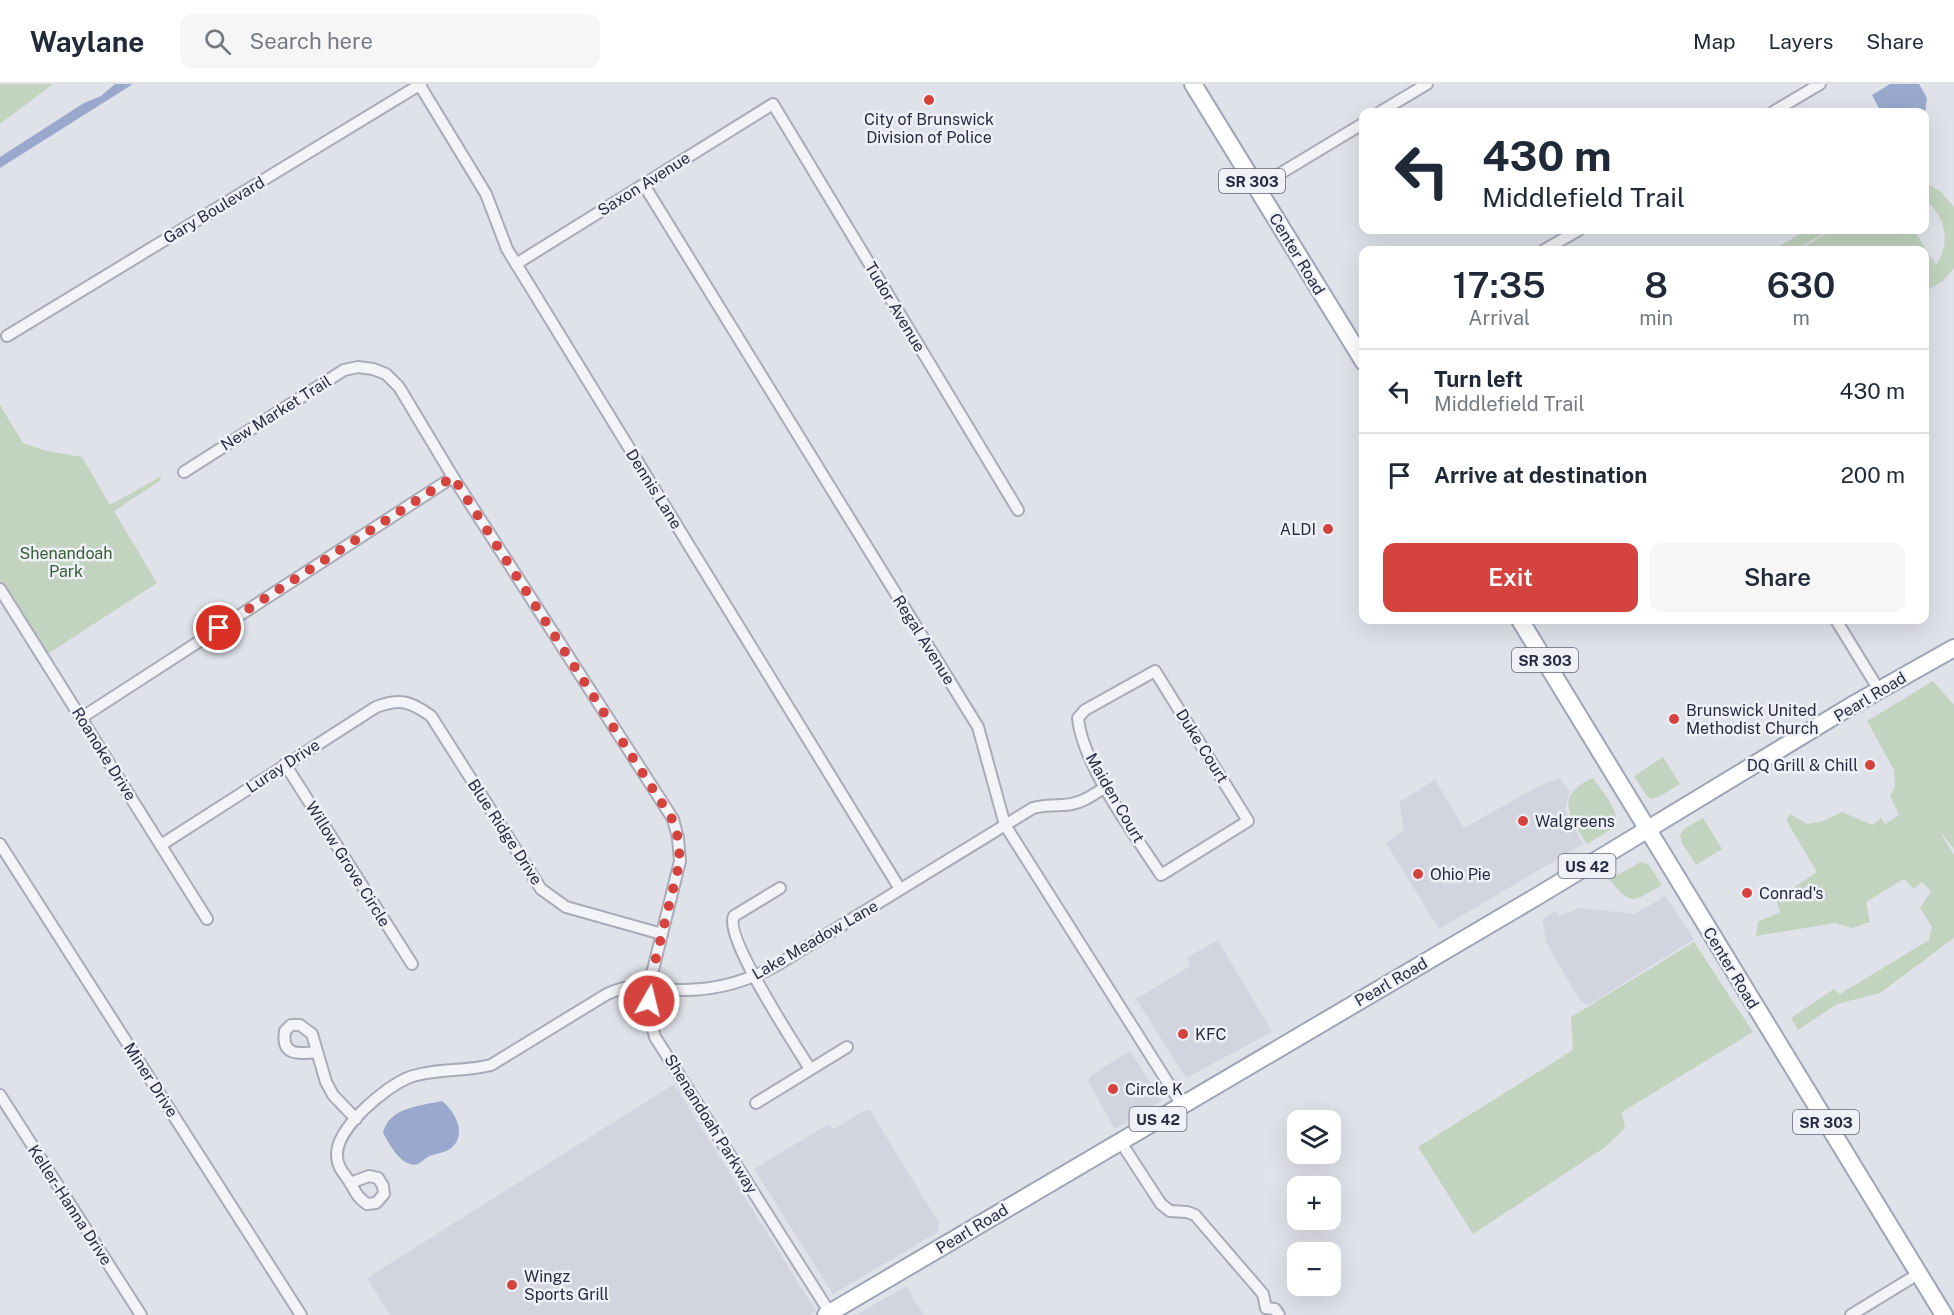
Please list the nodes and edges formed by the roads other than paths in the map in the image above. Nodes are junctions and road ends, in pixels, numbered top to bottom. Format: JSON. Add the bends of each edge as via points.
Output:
{"nodes":[{"id":1,"x":420,"y":84,"type":"edge"},
{"id":2,"x":1193,"y":84,"type":"edge"},
{"id":3,"x":1427,"y":84,"type":"edge"},
{"id":4,"x":1820,"y":84,"type":"edge"},
{"id":5,"x":772,"y":104,"type":"joint"},
{"id":6,"x":1387,"y":108,"type":"edge"},
{"id":7,"x":1780,"y":108,"type":"edge"},
{"id":8,"x":1359,"y":126,"type":"edge"},
{"id":9,"x":644,"y":184,"type":"junction"},
{"id":10,"x":1257,"y":188,"type":"junction"},
{"id":11,"x":1572,"y":234,"type":"edge"},
{"id":12,"x":1551,"y":246,"type":"edge"},
{"id":13,"x":516,"y":264,"type":"junction"},
{"id":14,"x":7,"y":336,"type":"dead end"},
{"id":15,"x":1359,"y":354,"type":"edge"},
{"id":16,"x":373,"y":369,"type":"joint"},
{"id":17,"x":184,"y":472,"type":"dead end"},
{"id":18,"x":453,"y":477,"type":"junction"},
{"id":19,"x":1018,"y":510,"type":"dead end"},
{"id":20,"x":0,"y":589,"type":"edge"},
{"id":21,"x":1522,"y":624,"type":"edge"},
{"id":22,"x":1838,"y":624,"type":"edge"},
{"id":23,"x":1954,"y":648,"type":"edge"},
{"id":24,"x":1879,"y":690,"type":"junction"},
{"id":25,"x":410,"y":703,"type":"joint"},
{"id":26,"x":81,"y":718,"type":"junction"},
{"id":27,"x":1078,"y":718,"type":"joint"},
{"id":28,"x":285,"y":764,"type":"junction"},
{"id":29,"x":1106,"y":787,"type":"junction"},
{"id":30,"x":1005,"y":825,"type":"junction"},
{"id":31,"x":1647,"y":829,"type":"junction"},
{"id":32,"x":0,"y":844,"type":"edge"},
{"id":33,"x":161,"y":845,"type":"junction"},
{"id":34,"x":1161,"y":875,"type":"joint"},
{"id":35,"x":780,"y":888,"type":"dead end"},
{"id":36,"x":900,"y":890,"type":"junction"},
{"id":37,"x":207,"y":919,"type":"dead end"},
{"id":38,"x":662,"y":934,"type":"junction"},
{"id":39,"x":412,"y":964,"type":"dead end"},
{"id":40,"x":754,"y":977,"type":"junction"},
{"id":41,"x":649,"y":986,"type":"junction"},
{"id":42,"x":847,"y":1047,"type":"dead end"},
{"id":43,"x":317,"y":1052,"type":"dead end"},
{"id":44,"x":810,"y":1069,"type":"junction"},
{"id":45,"x":0,"y":1095,"type":"edge"},
{"id":46,"x":756,"y":1103,"type":"dead end"},
{"id":47,"x":1182,"y":1105,"type":"junction"},
{"id":48,"x":356,"y":1119,"type":"junction"},
{"id":49,"x":1120,"y":1141,"type":"junction"},
{"id":50,"x":350,"y":1183,"type":"dead end"},
{"id":51,"x":1918,"y":1274,"type":"junction"},
{"id":52,"x":1263,"y":1311,"type":"edge"},
{"id":53,"x":828,"y":1314,"type":"edge"},
{"id":54,"x":141,"y":1315,"type":"edge"},
{"id":55,"x":301,"y":1315,"type":"edge"},
{"id":56,"x":1279,"y":1315,"type":"edge"},
{"id":57,"x":1851,"y":1315,"type":"edge"},
{"id":58,"x":1944,"y":1315,"type":"edge"}],
"edges":[{"from":1,"to":13,"type":"street","name":"Dennis Lane","via":[[486,194]]},
{"from":1,"to":14,"type":"street","name":"Gary Boulevard"},
{"from":2,"to":10,"type":"main road","name":"Center Road","number":"SR 303"},
{"from":3,"to":6,"type":"street"},
{"from":4,"to":7,"type":"street"},
{"from":5,"to":9,"type":"street","name":"Saxon Avenue"},
{"from":5,"to":19,"type":"street","name":"Tudor Avenue"},
{"from":8,"to":10,"type":"street"},
{"from":9,"to":13,"type":"street","name":"Saxon Avenue"},
{"from":9,"to":30,"type":"street","name":"Regal Avenue","via":[[978,726]]},
{"from":10,"to":15,"type":"main road","name":"Center Road","number":"SR 303"},
{"from":11,"to":12,"type":"street"},
{"from":13,"to":36,"type":"street","name":"Dennis Lane"},
{"from":16,"to":17,"type":"street","name":"New Market Trail","via":[[344,370]]},
{"from":16,"to":18,"type":"street","name":"Shenandoah Parkway","via":[[386,374],[399,387]]},
{"from":18,"to":26,"type":"street"},
{"from":18,"to":38,"type":"street","name":"Shenandoah Parkway","via":[[672,819],[680,861]]},
{"from":20,"to":26,"type":"street","name":"Roanoke Drive"},
{"from":21,"to":31,"type":"main road","name":"Center Road","number":"SR 303"},
{"from":22,"to":24,"type":"street"},
{"from":23,"to":24,"type":"main road","name":"Pearl Road","number":"US 42"},
{"from":24,"to":31,"type":"main road","name":"Pearl Road","number":"US 42"},
{"from":25,"to":28,"type":"street","name":"Luray Drive","via":[[392,701],[376,707]]},
{"from":25,"to":38,"type":"street","name":"Blue Ridge Drive","via":[[431,716],[541,889],[566,907]]},
{"from":26,"to":33,"type":"street","name":"Roanoke Drive"},
{"from":27,"to":29,"type":"street","name":"Maiden Court","via":[[1091,762]]},
{"from":27,"to":34,"type":"street","name":"Duke Court","via":[[1084,710],[1155,671],[1248,821]]},
{"from":28,"to":33,"type":"street","name":"Luray Drive"},
{"from":28,"to":39,"type":"street","name":"Willow Grove Circle"},
{"from":29,"to":30,"type":"street","name":"Lake Meadow Lane","via":[[1075,803],[1033,808]]},
{"from":29,"to":34,"type":"street","name":"Maiden Court"},
{"from":30,"to":36,"type":"street","name":"Lake Meadow Lane"},
{"from":30,"to":47,"type":"street","name":"Regal Avenue"},
{"from":31,"to":47,"type":"main road","name":"Pearl Road","number":"US 42"},
{"from":31,"to":51,"type":"main road","name":"Center Road","number":"SR 303"},
{"from":32,"to":55,"type":"street","name":"Miner Drive"},
{"from":33,"to":37,"type":"street","name":"Roanoke Drive"},
{"from":35,"to":40,"type":"street","via":[[732,921]]},
{"from":36,"to":40,"type":"street","name":"Lake Meadow Lane"},
{"from":38,"to":41,"type":"street","name":"Shenandoah Parkway"},
{"from":40,"to":41,"type":"street","name":"Lake Meadow Lane","via":[[699,990]]},
{"from":40,"to":44,"type":"street"},
{"from":41,"to":48,"type":"street","name":"Lake Meadow Lane","via":[[607,994],[491,1065],[408,1078],[382,1094]]},
{"from":41,"to":53,"type":"street","name":"Shenandoah Parkway","via":[[649,1015],[655,1037]]},
{"from":42,"to":44,"type":"street"},
{"from":43,"to":48,"type":"street","via":[[333,1095]]},
{"from":44,"to":46,"type":"street"},
{"from":45,"to":54,"type":"street","name":"Keller-Hanna Drive"},
{"from":47,"to":49,"type":"main road","name":"Pearl Road","number":"US 42"},
{"from":48,"to":50,"type":"street","name":"Lake Meadow Lane","via":[[336,1154],[340,1170]]},
{"from":49,"to":52,"type":"street","via":[[1161,1204],[1170,1211],[1196,1215],[1206,1226],[1263,1294]]},
{"from":49,"to":53,"type":"main road","name":"Pearl Road","number":"US 42"},
{"from":51,"to":57,"type":"street"},
{"from":51,"to":58,"type":"main road","name":"Center Road","number":"SR 303"},
{"from":52,"to":56,"type":"street","via":[[1275,1309]]}]}
